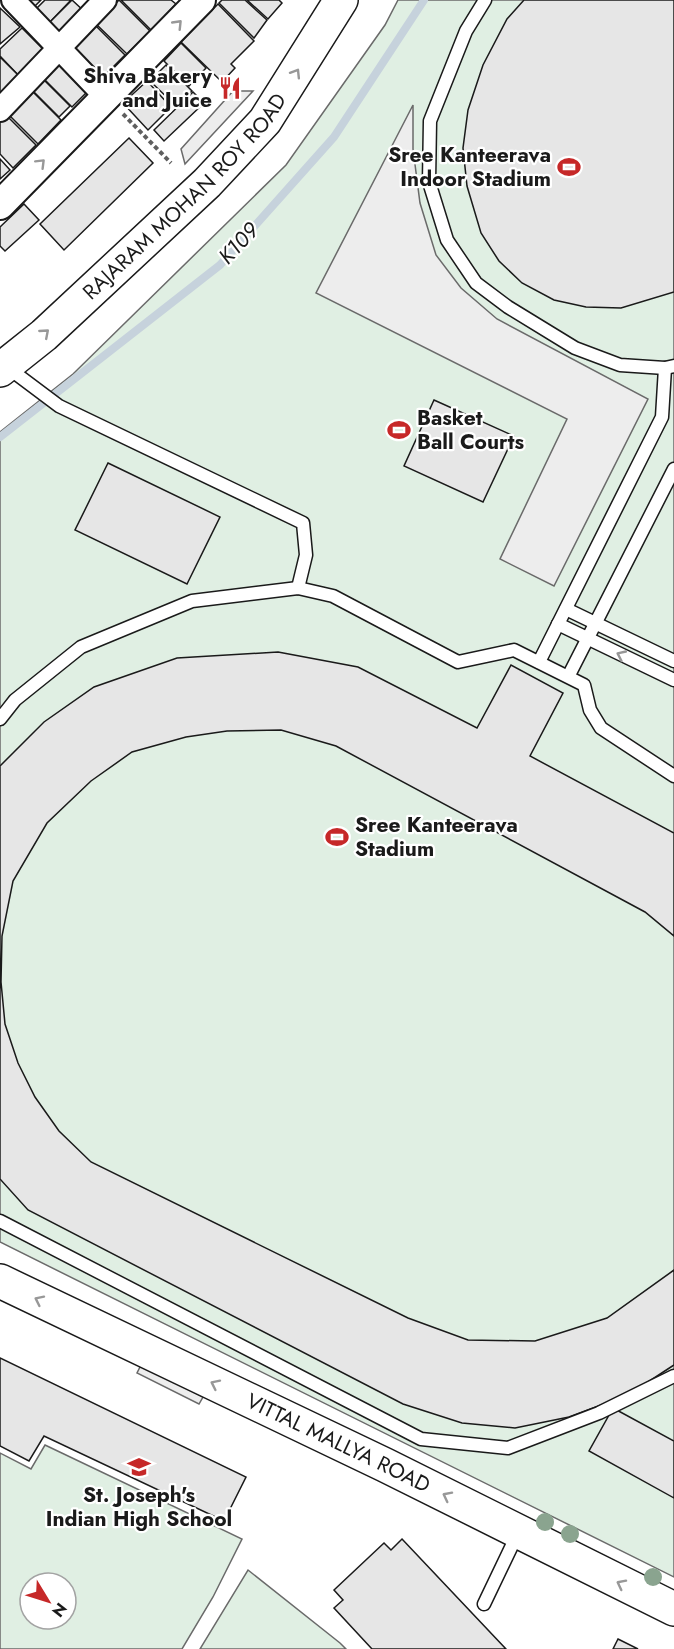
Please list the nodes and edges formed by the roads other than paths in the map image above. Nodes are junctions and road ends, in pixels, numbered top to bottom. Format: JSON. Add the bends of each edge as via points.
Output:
{"nodes":[{"id":1,"x":13,"y":0,"type":"edge"},
{"id":2,"x":105,"y":0,"type":"edge"},
{"id":3,"x":201,"y":0,"type":"edge"},
{"id":4,"x":341,"y":0,"type":"edge"},
{"id":5,"x":485,"y":0,"type":"edge"},
{"id":6,"x":59,"y":48,"type":"junction"},
{"id":7,"x":106,"y":97,"type":"junction"},
{"id":8,"x":0,"y":110,"type":"edge"},
{"id":9,"x":0,"y":205,"type":"edge"},
{"id":10,"x":669,"y":367,"type":"edge"},
{"id":11,"x":3,"y":368,"type":"edge"},
{"id":12,"x":674,"y":469,"type":"edge"},
{"id":13,"x":298,"y":588,"type":"junction"},
{"id":14,"x":566,"y":609,"type":"junction"},
{"id":15,"x":595,"y":623,"type":"junction"},
{"id":16,"x":558,"y":624,"type":"junction"},
{"id":17,"x":588,"y":639,"type":"junction"},
{"id":18,"x":674,"y":661,"type":"edge"},
{"id":19,"x":539,"y":662,"type":"junction"},
{"id":20,"x":568,"y":675,"type":"junction"},
{"id":21,"x":674,"y":680,"type":"edge"},
{"id":22,"x":0,"y":719,"type":"edge"},
{"id":23,"x":674,"y":776,"type":"edge"},
{"id":24,"x":0,"y":1221,"type":"edge"},
{"id":25,"x":0,"y":1281,"type":"edge"},
{"id":26,"x":674,"y":1376,"type":"edge"},
{"id":27,"x":519,"y":1532,"type":"junction"},
{"id":28,"x":484,"y":1604,"type":"dead end"},
{"id":29,"x":674,"y":1610,"type":"edge"}],
"edges":[{"from":1,"to":6,"type":"street"},
{"from":2,"to":6,"type":"street"},
{"from":7,"to":3,"type":"street","one_way":true},
{"from":11,"to":4,"type":"main road","name":"RAJARAM MOHAN ROY ROAD","one_way":true,"via":[[173,215],[265,122]]},
{"from":5,"to":10,"type":"lane","via":[[466,31],[430,121],[429,182],[447,240],[476,283],[508,308],[575,348],[620,365]]},
{"from":6,"to":7,"type":"street"},
{"from":6,"to":8,"type":"street"},
{"from":9,"to":7,"type":"street","one_way":true},
{"from":10,"to":14,"type":"lane","via":[[662,417]]},
{"from":11,"to":13,"type":"lane","via":[[59,406],[303,523],[306,555]]},
{"from":12,"to":15,"type":"lane"},
{"from":13,"to":19,"type":"lane","via":[[333,596],[458,662],[514,650]]},
{"from":13,"to":22,"type":"lane","via":[[192,601],[81,647],[15,700]]},
{"from":14,"to":15,"type":"lane"},
{"from":14,"to":16,"type":"lane"},
{"from":15,"to":17,"type":"lane"},
{"from":15,"to":18,"type":"lane"},
{"from":16,"to":17,"type":"lane"},
{"from":16,"to":19,"type":"lane"},
{"from":17,"to":20,"type":"lane"},
{"from":21,"to":17,"type":"lane","one_way":true},
{"from":19,"to":20,"type":"lane"},
{"from":20,"to":23,"type":"lane","via":[[584,685],[590,710],[601,728]]},
{"from":24,"to":26,"type":"lane","via":[[421,1439],[508,1448],[599,1413]]},
{"from":27,"to":25,"type":"main road","name":"VITTAL MALLYA ROAD","one_way":true},
{"from":27,"to":28,"type":"lane"},
{"from":29,"to":27,"type":"main road","name":"VITTAL MALLYA ROAD","one_way":true}]}
